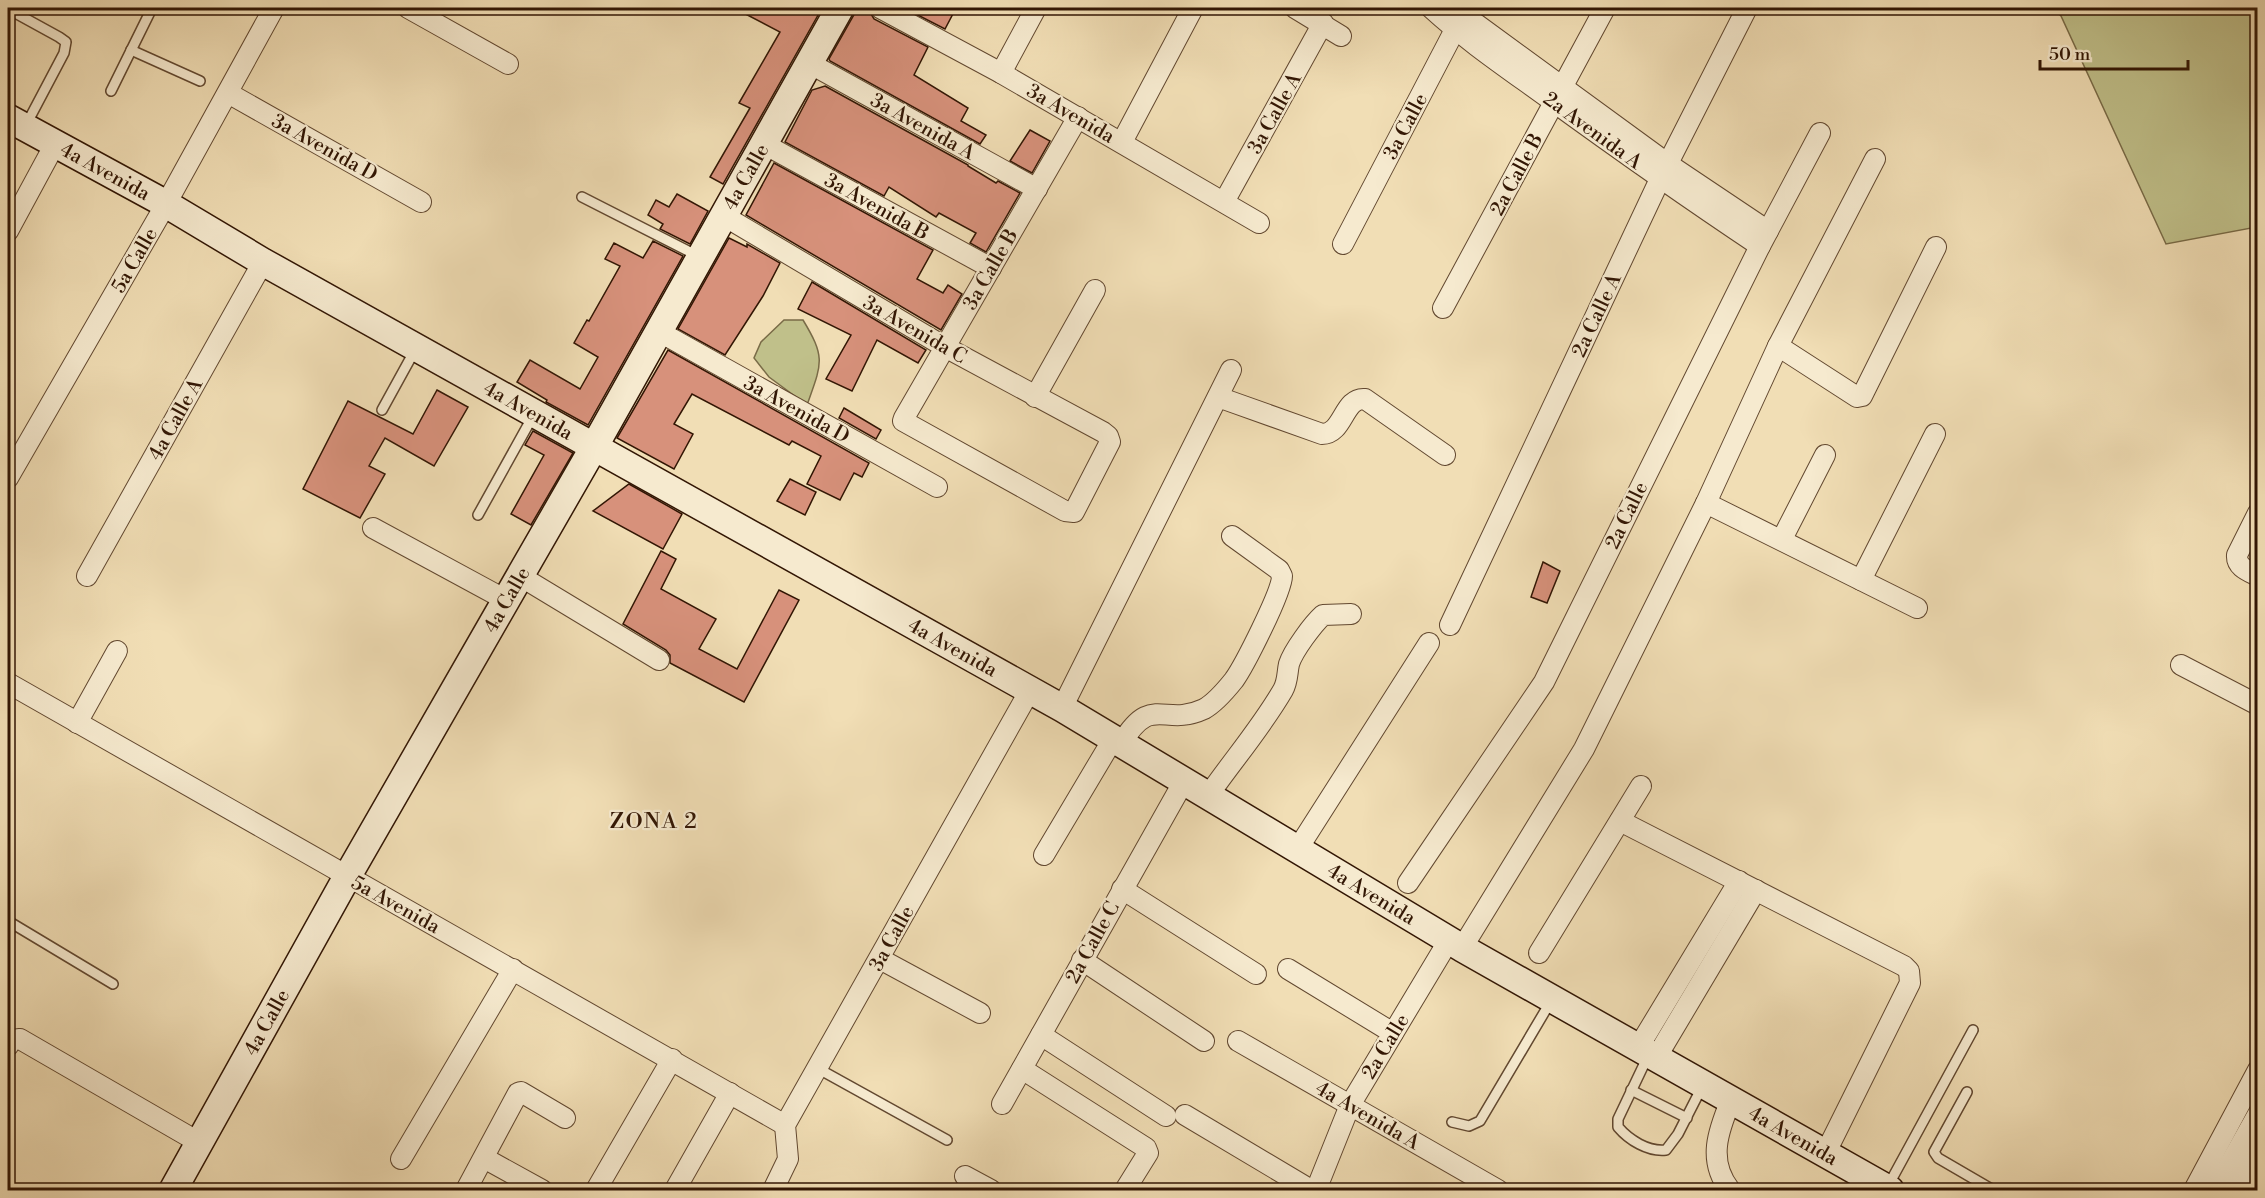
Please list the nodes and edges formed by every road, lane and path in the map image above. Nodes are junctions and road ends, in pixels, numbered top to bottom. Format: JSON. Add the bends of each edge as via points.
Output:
{"nodes":[{"id":1,"x":152,"y":8,"type":"edge"},
{"id":2,"x":274,"y":8,"type":"edge"},
{"id":3,"x":408,"y":8,"type":"edge"},
{"id":4,"x":840,"y":8,"type":"edge"},
{"id":5,"x":880,"y":8,"type":"edge"},
{"id":6,"x":1036,"y":8,"type":"edge"},
{"id":7,"x":1193,"y":8,"type":"edge"},
{"id":8,"x":1295,"y":8,"type":"edge"},
{"id":9,"x":1431,"y":8,"type":"edge"},
{"id":10,"x":1605,"y":8,"type":"edge"},
{"id":11,"x":1747,"y":8,"type":"edge"},
{"id":12,"x":8,"y":9,"type":"edge"},
{"id":13,"x":1459,"y":15,"type":"edge"},
{"id":14,"x":1323,"y":23,"type":"junction"},
{"id":15,"x":1341,"y":36,"type":"dead end"},
{"id":16,"x":131,"y":50,"type":"junction"},
{"id":17,"x":809,"y":63,"type":"junction"},
{"id":18,"x":508,"y":64,"type":"dead end"},
{"id":19,"x":1001,"y":73,"type":"junction"},
{"id":20,"x":200,"y":81,"type":"dead end"},
{"id":21,"x":111,"y":91,"type":"dead end"},
{"id":22,"x":228,"y":93,"type":"junction"},
{"id":23,"x":1559,"y":95,"type":"junction"},
{"id":24,"x":1078,"y":117,"type":"junction"},
{"id":25,"x":16,"y":122,"type":"edge"},
{"id":26,"x":1820,"y":133,"type":"dead end"},
{"id":27,"x":1122,"y":142,"type":"junction"},
{"id":28,"x":55,"y":144,"type":"junction"},
{"id":29,"x":764,"y":144,"type":"junction"},
{"id":30,"x":1875,"y":159,"type":"dead end"},
{"id":31,"x":1664,"y":171,"type":"junction"},
{"id":32,"x":1036,"y":189,"type":"junction"},
{"id":33,"x":582,"y":197,"type":"dead end"},
{"id":34,"x":421,"y":202,"type":"dead end"},
{"id":35,"x":1224,"y":202,"type":"junction"},
{"id":36,"x":166,"y":204,"type":"junction"},
{"id":37,"x":724,"y":216,"type":"junction"},
{"id":38,"x":1259,"y":223,"type":"dead end"},
{"id":39,"x":8,"y":231,"type":"edge"},
{"id":40,"x":1764,"y":238,"type":"junction"},
{"id":41,"x":1343,"y":244,"type":"dead end"},
{"id":42,"x":1936,"y":247,"type":"dead end"},
{"id":43,"x":700,"y":257,"type":"junction"},
{"id":44,"x":263,"y":262,"type":"junction"},
{"id":45,"x":991,"y":268,"type":"junction"},
{"id":46,"x":1095,"y":290,"type":"dead end"},
{"id":47,"x":1443,"y":308,"type":"dead end"},
{"id":48,"x":658,"y":331,"type":"junction"},
{"id":49,"x":1778,"y":346,"type":"junction"},
{"id":50,"x":945,"y":347,"type":"junction"},
{"id":51,"x":417,"y":348,"type":"junction"},
{"id":52,"x":1231,"y":370,"type":"dead end"},
{"id":53,"x":1035,"y":396,"type":"junction"},
{"id":54,"x":1218,"y":397,"type":"junction"},
{"id":55,"x":382,"y":410,"type":"dead end"},
{"id":56,"x":534,"y":414,"type":"junction"},
{"id":57,"x":1935,"y":434,"type":"dead end"},
{"id":58,"x":1108,"y":436,"type":"joint"},
{"id":59,"x":594,"y":447,"type":"junction"},
{"id":60,"x":1825,"y":455,"type":"dead end"},
{"id":61,"x":1445,"y":456,"type":"dead end"},
{"id":62,"x":8,"y":478,"type":"edge"},
{"id":63,"x":937,"y":487,"type":"dead end"},
{"id":64,"x":1706,"y":503,"type":"junction"},
{"id":65,"x":2258,"y":513,"type":"edge"},
{"id":66,"x":478,"y":515,"type":"dead end"},
{"id":67,"x":373,"y":528,"type":"dead end"},
{"id":68,"x":1232,"y":536,"type":"dead end"},
{"id":69,"x":1782,"y":539,"type":"junction"},
{"id":70,"x":87,"y":576,"type":"dead end"},
{"id":71,"x":520,"y":576,"type":"junction"},
{"id":72,"x":2258,"y":576,"type":"edge"},
{"id":73,"x":1861,"y":580,"type":"junction"},
{"id":74,"x":506,"y":600,"type":"junction"},
{"id":75,"x":1917,"y":608,"type":"dead end"},
{"id":76,"x":1351,"y":614,"type":"dead end"},
{"id":77,"x":1450,"y":624,"type":"dead end"},
{"id":78,"x":1429,"y":643,"type":"dead end"},
{"id":79,"x":117,"y":651,"type":"dead end"},
{"id":80,"x":659,"y":660,"type":"dead end"},
{"id":81,"x":2181,"y":665,"type":"dead end"},
{"id":82,"x":8,"y":683,"type":"edge"},
{"id":83,"x":1030,"y":690,"type":"junction"},
{"id":84,"x":2258,"y":705,"type":"edge"},
{"id":85,"x":1062,"y":708,"type":"junction"},
{"id":86,"x":77,"y":723,"type":"junction"},
{"id":87,"x":1117,"y":741,"type":"junction"},
{"id":88,"x":1184,"y":781,"type":"junction"},
{"id":89,"x":1641,"y":786,"type":"dead end"},
{"id":90,"x":1208,"y":796,"type":"junction"},
{"id":91,"x":1620,"y":821,"type":"junction"},
{"id":92,"x":1297,"y":850,"type":"junction"},
{"id":93,"x":1044,"y":855,"type":"dead end"},
{"id":94,"x":347,"y":877,"type":"junction"},
{"id":95,"x":1408,"y":883,"type":"dead end"},
{"id":96,"x":1748,"y":885,"type":"junction"},
{"id":97,"x":1122,"y":890,"type":"junction"},
{"id":98,"x":8,"y":921,"type":"edge"},
{"id":99,"x":1455,"y":944,"type":"junction"},
{"id":100,"x":1539,"y":953,"type":"dead end"},
{"id":101,"x":880,"y":958,"type":"junction"},
{"id":102,"x":1082,"y":960,"type":"junction"},
{"id":103,"x":513,"y":969,"type":"junction"},
{"id":104,"x":1288,"y":969,"type":"dead end"},
{"id":105,"x":1256,"y":974,"type":"dead end"},
{"id":106,"x":112,"y":984,"type":"dead end"},
{"id":107,"x":1552,"y":999,"type":"junction"},
{"id":108,"x":981,"y":1013,"type":"dead end"},
{"id":109,"x":1973,"y":1030,"type":"dead end"},
{"id":110,"x":1393,"y":1033,"type":"junction"},
{"id":111,"x":1041,"y":1035,"type":"junction"},
{"id":112,"x":1204,"y":1041,"type":"dead end"},
{"id":113,"x":1238,"y":1041,"type":"dead end"},
{"id":114,"x":8,"y":1046,"type":"edge"},
{"id":115,"x":1648,"y":1053,"type":"junction"},
{"id":116,"x":672,"y":1059,"type":"junction"},
{"id":117,"x":817,"y":1068,"type":"junction"},
{"id":118,"x":1022,"y":1069,"type":"junction"},
{"id":119,"x":2258,"y":1070,"type":"edge"},
{"id":120,"x":1703,"y":1085,"type":"junction"},
{"id":121,"x":1631,"y":1090,"type":"junction"},
{"id":122,"x":1967,"y":1092,"type":"dead end"},
{"id":123,"x":730,"y":1093,"type":"junction"},
{"id":124,"x":1731,"y":1100,"type":"junction"},
{"id":125,"x":1002,"y":1104,"type":"dead end"},
{"id":126,"x":1350,"y":1105,"type":"junction"},
{"id":127,"x":2258,"y":1114,"type":"edge"},
{"id":128,"x":565,"y":1118,"type":"dead end"},
{"id":129,"x":1687,"y":1118,"type":"junction"},
{"id":130,"x":1452,"y":1122,"type":"dead end"},
{"id":131,"x":784,"y":1125,"type":"junction"},
{"id":132,"x":947,"y":1140,"type":"dead end"},
{"id":133,"x":200,"y":1143,"type":"junction"},
{"id":134,"x":2258,"y":1152,"type":"edge"},
{"id":135,"x":1826,"y":1154,"type":"junction"},
{"id":136,"x":484,"y":1158,"type":"junction"},
{"id":137,"x":401,"y":1159,"type":"dead end"},
{"id":138,"x":965,"y":1176,"type":"dead end"},
{"id":139,"x":1887,"y":1190,"type":"edge"},
{"id":140,"x":173,"y":1191,"type":"edge"},
{"id":141,"x":466,"y":1191,"type":"edge"},
{"id":142,"x":542,"y":1191,"type":"edge"},
{"id":143,"x":596,"y":1191,"type":"edge"},
{"id":144,"x":675,"y":1191,"type":"edge"},
{"id":145,"x":773,"y":1191,"type":"edge"},
{"id":146,"x":991,"y":1191,"type":"edge"},
{"id":147,"x":1125,"y":1191,"type":"edge"},
{"id":148,"x":1311,"y":1191,"type":"edge"},
{"id":149,"x":1316,"y":1191,"type":"edge"},
{"id":150,"x":1497,"y":1191,"type":"edge"},
{"id":151,"x":1730,"y":1191,"type":"edge"},
{"id":152,"x":1993,"y":1191,"type":"edge"},
{"id":153,"x":2194,"y":1191,"type":"edge"},
{"id":154,"x":2215,"y":1191,"type":"edge"},
{"id":155,"x":2237,"y":1191,"type":"edge"}],
"edges":[{"from":1,"to":16,"type":"lane"},
{"from":2,"to":22,"type":"street","name":"5a Calle"},
{"from":3,"to":18,"type":"street"},
{"from":4,"to":17,"type":"main road","name":"4a Calle"},
{"from":5,"to":19,"type":"street","name":"3a Avenida"},
{"from":6,"to":19,"type":"street"},
{"from":7,"to":27,"type":"street"},
{"from":8,"to":14,"type":"street"},
{"from":9,"to":13,"type":"street","name":"2a Avenida A"},
{"from":10,"to":23,"type":"street","name":"2a Calle B"},
{"from":11,"to":31,"type":"street","name":"2a Calle A"},
{"from":12,"to":25,"type":"lane","via":[[66,42],[64,53]]},
{"from":13,"to":23,"type":"street","name":"2a Avenida A"},
{"from":13,"to":41,"type":"street","name":"3a Calle"},
{"from":14,"to":15,"type":"street"},
{"from":14,"to":35,"type":"street","name":"3a Calle A"},
{"from":16,"to":20,"type":"lane"},
{"from":16,"to":21,"type":"lane"},
{"from":17,"to":29,"type":"main road","name":"4a Calle"},
{"from":17,"to":32,"type":"street","name":"3a Avenida A"},
{"from":19,"to":24,"type":"street","name":"3a Avenida"},
{"from":22,"to":34,"type":"street","name":"3a Avenida D"},
{"from":22,"to":36,"type":"street","name":"5a Calle"},
{"from":23,"to":31,"type":"street","name":"2a Avenida A"},
{"from":23,"to":47,"type":"street","name":"2a Calle B"},
{"from":24,"to":27,"type":"street","name":"3a Avenida"},
{"from":24,"to":32,"type":"street","name":"3a Calle B"},
{"from":25,"to":28,"type":"main road","name":"4a Avenida"},
{"from":26,"to":40,"type":"street","name":"2a Calle"},
{"from":27,"to":35,"type":"street","name":"3a Avenida"},
{"from":28,"to":36,"type":"main road","name":"4a Avenida"},
{"from":28,"to":39,"type":"street"},
{"from":29,"to":37,"type":"main road","name":"4a Calle"},
{"from":29,"to":45,"type":"street","name":"3a Avenida B"},
{"from":30,"to":49,"type":"street","name":"2a Calle"},
{"from":31,"to":40,"type":"street","name":"2a Avenida A"},
{"from":31,"to":77,"type":"street","name":"2a Calle A"},
{"from":32,"to":45,"type":"street","name":"3a Calle B"},
{"from":33,"to":43,"type":"lane"},
{"from":35,"to":38,"type":"street","name":"3a Avenida"},
{"from":36,"to":44,"type":"main road","name":"4a Avenida"},
{"from":36,"to":62,"type":"street","name":"5a Calle"},
{"from":37,"to":43,"type":"main road","name":"4a Calle"},
{"from":37,"to":50,"type":"street","name":"3a Avenida C"},
{"from":40,"to":95,"type":"street","name":"2a Calle","via":[[1544,682]]},
{"from":42,"to":49,"type":"street","via":[[1862,396],[1857,397]]},
{"from":43,"to":48,"type":"main road","name":"4a Calle"},
{"from":44,"to":51,"type":"main road","name":"4a Avenida"},
{"from":44,"to":70,"type":"street","name":"4a Calle A"},
{"from":45,"to":50,"type":"street","name":"3a Calle B"},
{"from":46,"to":53,"type":"street"},
{"from":48,"to":59,"type":"main road","name":"4a Calle"},
{"from":48,"to":63,"type":"street","name":"3a Avenida D"},
{"from":49,"to":64,"type":"street","name":"2a Calle"},
{"from":50,"to":53,"type":"street","name":"3a Avenida C"},
{"from":50,"to":58,"type":"street","name":"3a Calle B","via":[[903,421],[1065,511],[1074,512],[1079,505],[1110,442]]},
{"from":51,"to":55,"type":"lane"},
{"from":51,"to":56,"type":"main road","name":"4a Avenida"},
{"from":52,"to":54,"type":"street"},
{"from":53,"to":58,"type":"street","name":"3a Avenida C"},
{"from":54,"to":61,"type":"street","via":[[1322,434],[1334,430],[1352,403],[1365,399]]},
{"from":54,"to":85,"type":"street"},
{"from":56,"to":59,"type":"main road","name":"4a Avenida"},
{"from":56,"to":66,"type":"lane"},
{"from":57,"to":73,"type":"street"},
{"from":59,"to":71,"type":"main road","name":"4a Calle"},
{"from":59,"to":83,"type":"main road","name":"4a Avenida"},
{"from":60,"to":69,"type":"street"},
{"from":64,"to":69,"type":"street"},
{"from":64,"to":99,"type":"street","name":"2a Calle","via":[[1584,749]]},
{"from":65,"to":72,"type":"street","via":[[2237,561]]},
{"from":67,"to":74,"type":"street"},
{"from":68,"to":87,"type":"street","via":[[1282,576],[1279,592],[1235,678],[1205,708],[1179,716],[1149,714]]},
{"from":69,"to":73,"type":"street"},
{"from":71,"to":74,"type":"main road","name":"4a Calle"},
{"from":71,"to":80,"type":"street"},
{"from":73,"to":75,"type":"street"},
{"from":74,"to":94,"type":"main road","name":"4a Calle"},
{"from":76,"to":90,"type":"street","via":[[1323,615],[1313,626],[1290,662],[1284,689]]},
{"from":78,"to":92,"type":"street"},
{"from":79,"to":86,"type":"street"},
{"from":81,"to":84,"type":"street"},
{"from":82,"to":86,"type":"street","name":"5a Avenida"},
{"from":83,"to":85,"type":"main road","name":"4a Avenida"},
{"from":83,"to":101,"type":"street","name":"3a Calle"},
{"from":85,"to":87,"type":"main road","name":"4a Avenida"},
{"from":86,"to":94,"type":"street","name":"5a Avenida"},
{"from":87,"to":88,"type":"main road","name":"4a Avenida"},
{"from":87,"to":93,"type":"street"},
{"from":88,"to":90,"type":"main road","name":"4a Avenida"},
{"from":88,"to":97,"type":"street","name":"2a Calle C"},
{"from":89,"to":91,"type":"street"},
{"from":90,"to":92,"type":"main road","name":"4a Avenida"},
{"from":91,"to":96,"type":"street"},
{"from":91,"to":100,"type":"street"},
{"from":92,"to":99,"type":"main road","name":"4a Avenida"},
{"from":94,"to":103,"type":"street","name":"5a Avenida"},
{"from":94,"to":133,"type":"main road","name":"4a Calle"},
{"from":96,"to":115,"type":"street"},
{"from":96,"to":135,"type":"street","via":[[1909,971],[1910,983]]},
{"from":97,"to":102,"type":"street","name":"2a Calle C"},
{"from":97,"to":105,"type":"street"},
{"from":98,"to":106,"type":"lane"},
{"from":99,"to":107,"type":"main road","name":"4a Avenida"},
{"from":99,"to":110,"type":"street","name":"2a Calle"},
{"from":101,"to":108,"type":"street"},
{"from":101,"to":117,"type":"street","name":"3a Calle"},
{"from":102,"to":111,"type":"street","name":"2a Calle C"},
{"from":102,"to":112,"type":"street"},
{"from":103,"to":116,"type":"street","name":"5a Avenida"},
{"from":103,"to":137,"type":"street"},
{"from":104,"to":110,"type":"street"},
{"from":107,"to":115,"type":"main road","name":"4a Avenida"},
{"from":107,"to":130,"type":"lane","via":[[1480,1121],[1469,1126]]},
{"from":109,"to":139,"type":"lane"},
{"from":110,"to":126,"type":"street","name":"2a Calle"},
{"from":111,"to":118,"type":"street","name":"2a Calle C"},
{"from":111,"to":148,"type":"street","via":[[1175,1116]]},
{"from":113,"to":126,"type":"street","name":"4a Avenida A"},
{"from":114,"to":133,"type":"street","via":[[12,1040],[20,1039]]},
{"from":115,"to":120,"type":"main road","name":"4a Avenida"},
{"from":115,"to":121,"type":"lane"},
{"from":116,"to":123,"type":"street","name":"5a Avenida"},
{"from":116,"to":143,"type":"street"},
{"from":117,"to":131,"type":"street","name":"3a Calle"},
{"from":117,"to":132,"type":"lane"},
{"from":118,"to":125,"type":"street","name":"2a Calle C"},
{"from":118,"to":147,"type":"street","via":[[1146,1148],[1148,1153]]},
{"from":119,"to":153,"type":"street"},
{"from":120,"to":124,"type":"main road","name":"4a Avenida"},
{"from":120,"to":129,"type":"lane"},
{"from":121,"to":129,"type":"lane"},
{"from":121,"to":129,"type":"lane","via":[[1618,1127],[1635,1143],[1666,1150]]},
{"from":122,"to":152,"type":"lane","via":[[1934,1152]]},
{"from":123,"to":131,"type":"street","name":"5a Avenida"},
{"from":123,"to":144,"type":"street"},
{"from":124,"to":135,"type":"main road","name":"4a Avenida"},
{"from":124,"to":151,"type":"street","via":[[1716,1143],[1721,1173]]},
{"from":126,"to":149,"type":"street","name":"2a Calle"},
{"from":126,"to":150,"type":"street","name":"4a Avenida A"},
{"from":127,"to":154,"type":"street"},
{"from":128,"to":136,"type":"street","via":[[519,1092]]},
{"from":131,"to":145,"type":"street","via":[[788,1159]]},
{"from":133,"to":140,"type":"main road","name":"4a Calle"},
{"from":134,"to":155,"type":"street"},
{"from":135,"to":139,"type":"main road","name":"4a Avenida"},
{"from":136,"to":141,"type":"street"},
{"from":136,"to":142,"type":"street"},
{"from":138,"to":146,"type":"street"}]}
